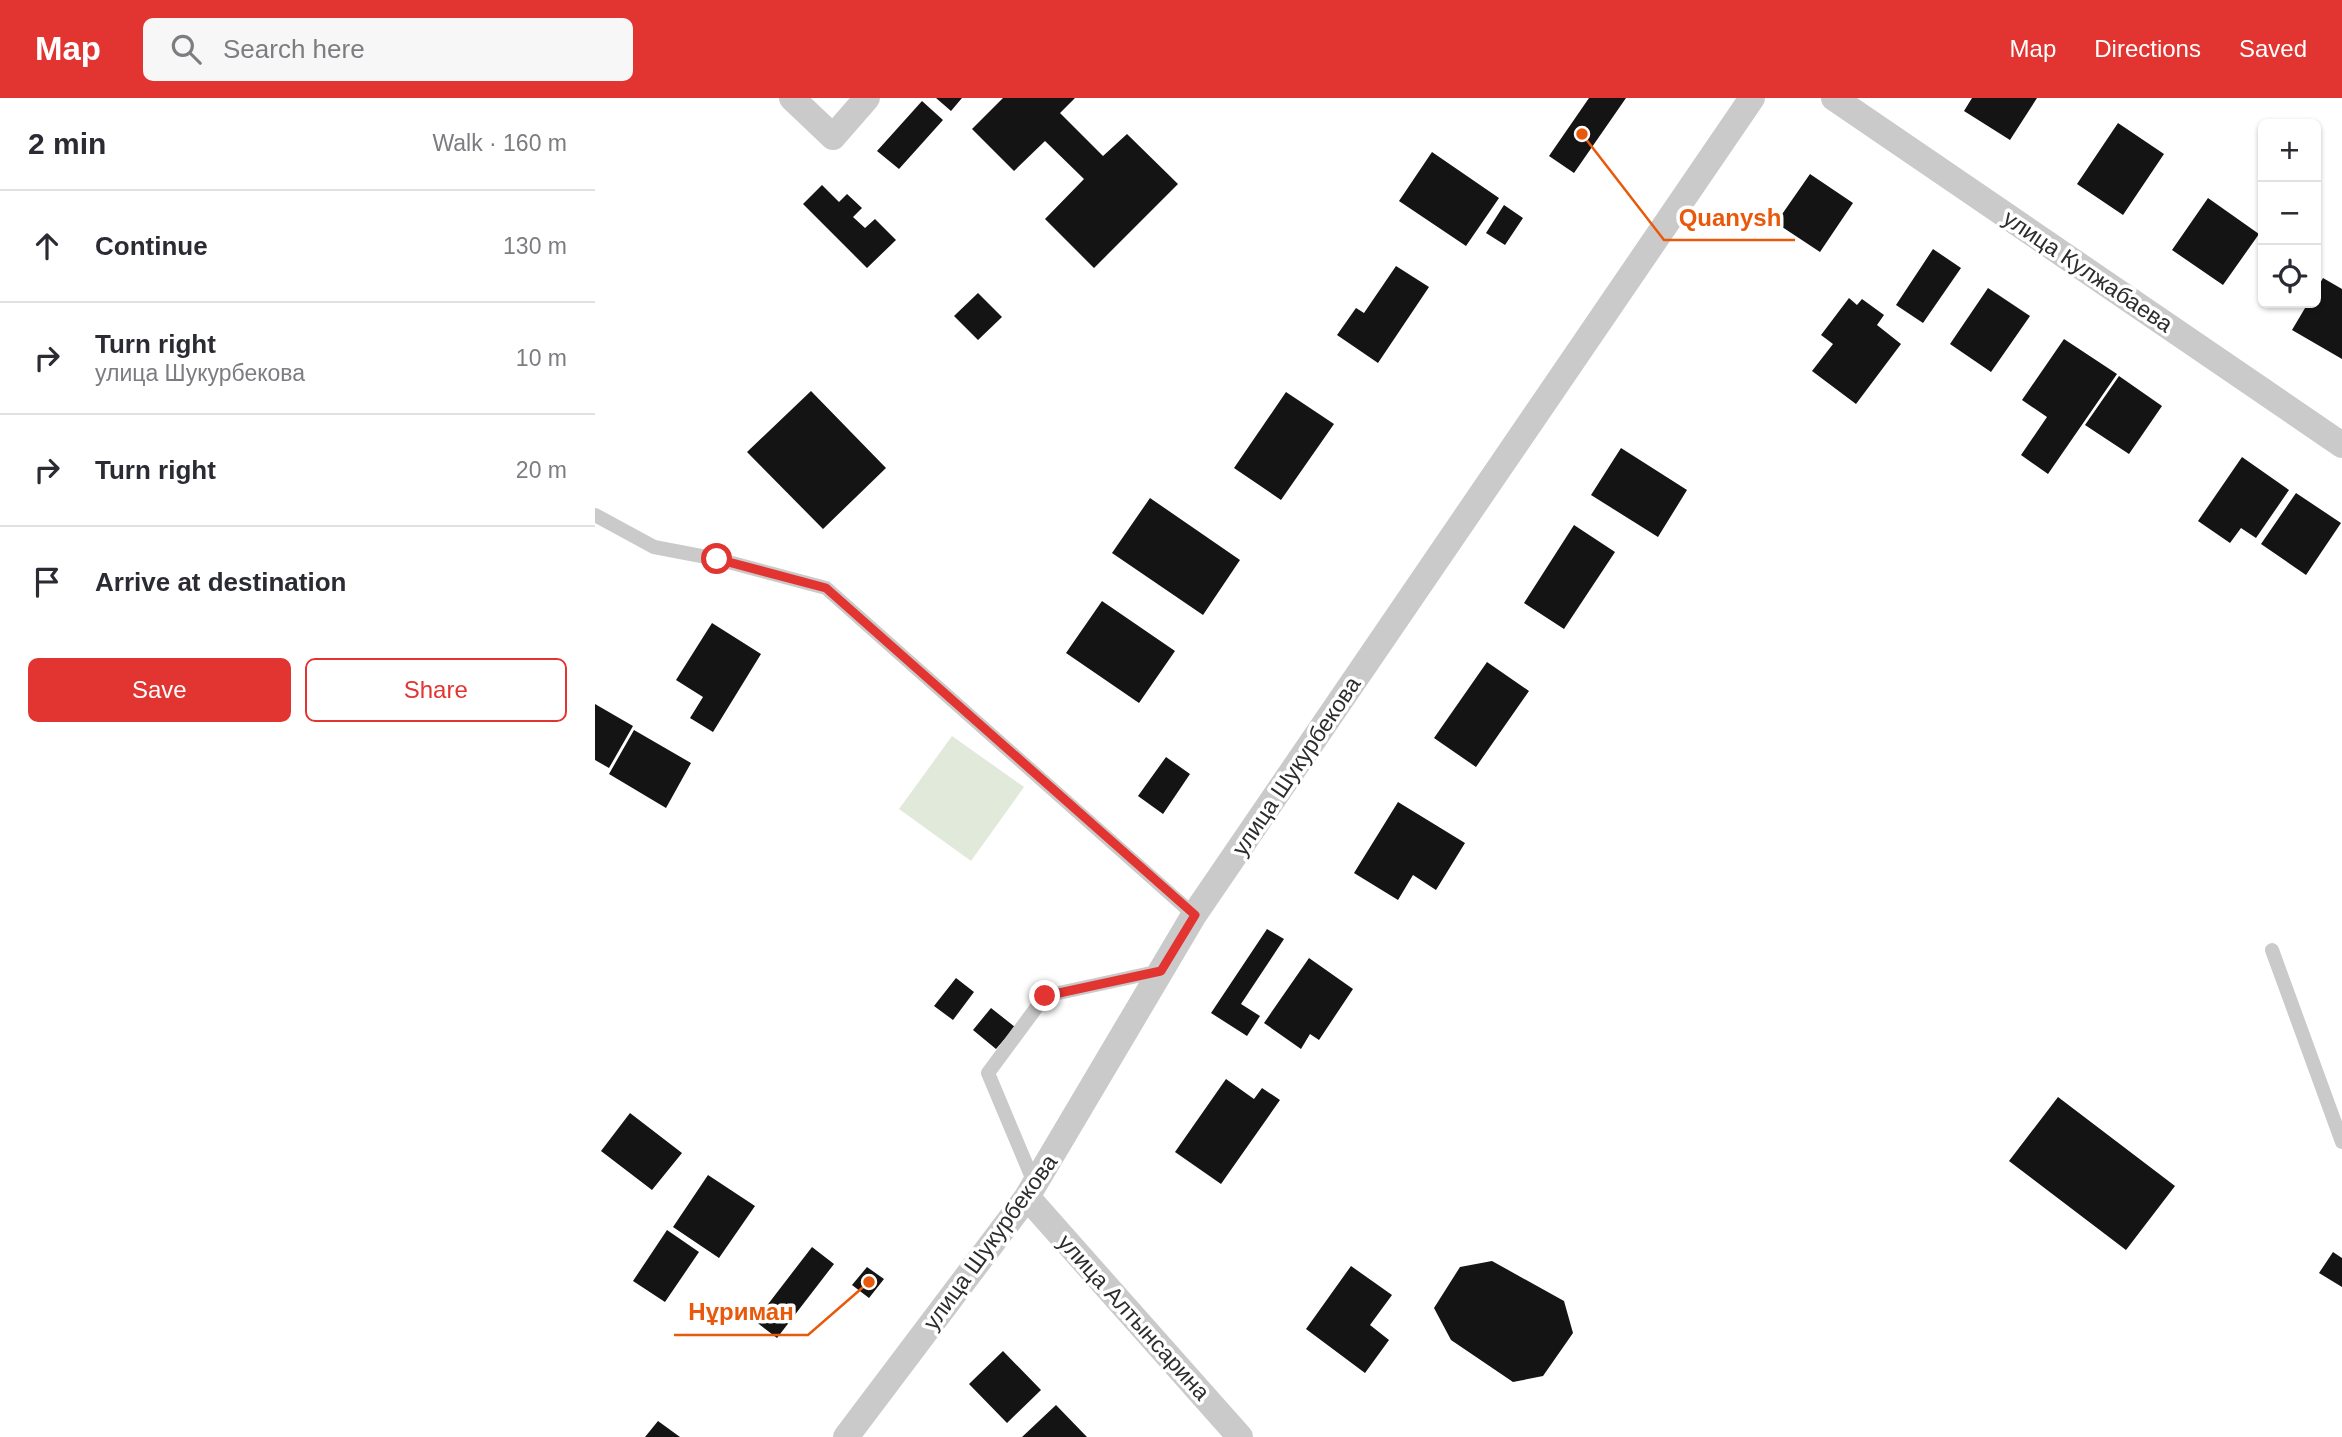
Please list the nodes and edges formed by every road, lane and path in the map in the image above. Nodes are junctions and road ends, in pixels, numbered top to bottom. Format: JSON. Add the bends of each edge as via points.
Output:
{"nodes":[{"id":1,"x":792,"y":98,"type":"edge"},
{"id":2,"x":867,"y":98,"type":"edge"},
{"id":3,"x":1752,"y":98,"type":"edge"},
{"id":4,"x":1833,"y":98,"type":"edge"},
{"id":5,"x":2342,"y":445,"type":"edge"},
{"id":6,"x":595,"y":515,"type":"edge"},
{"id":7,"x":1195,"y":915,"type":"junction"},
{"id":8,"x":2272,"y":950,"type":"dead end"},
{"id":9,"x":1161,"y":971,"type":"junction"},
{"id":10,"x":2342,"y":1142,"type":"edge"},
{"id":11,"x":1031,"y":1191,"type":"junction"},
{"id":12,"x":846,"y":1437,"type":"edge"},
{"id":13,"x":1240,"y":1437,"type":"edge"}],
"edges":[{"from":1,"to":2,"type":"street","via":[[833,137]]},
{"from":3,"to":7,"type":"street","name":"улица Шукурбекова"},
{"from":4,"to":5,"type":"street","name":"улица Кулжабаева"},
{"from":6,"to":7,"type":"lane","via":[[654,547],[826,588]]},
{"from":7,"to":9,"type":"street","name":"улица Шукурбекова"},
{"from":8,"to":10,"type":"lane"},
{"from":9,"to":11,"type":"street","name":"улица Шукурбекова"},
{"from":9,"to":11,"type":"lane","via":[[1045,996],[988,1073]]},
{"from":11,"to":12,"type":"street","name":"улица Шукурбекова"},
{"from":11,"to":13,"type":"street","name":"улица Алтынсарина"}]}
